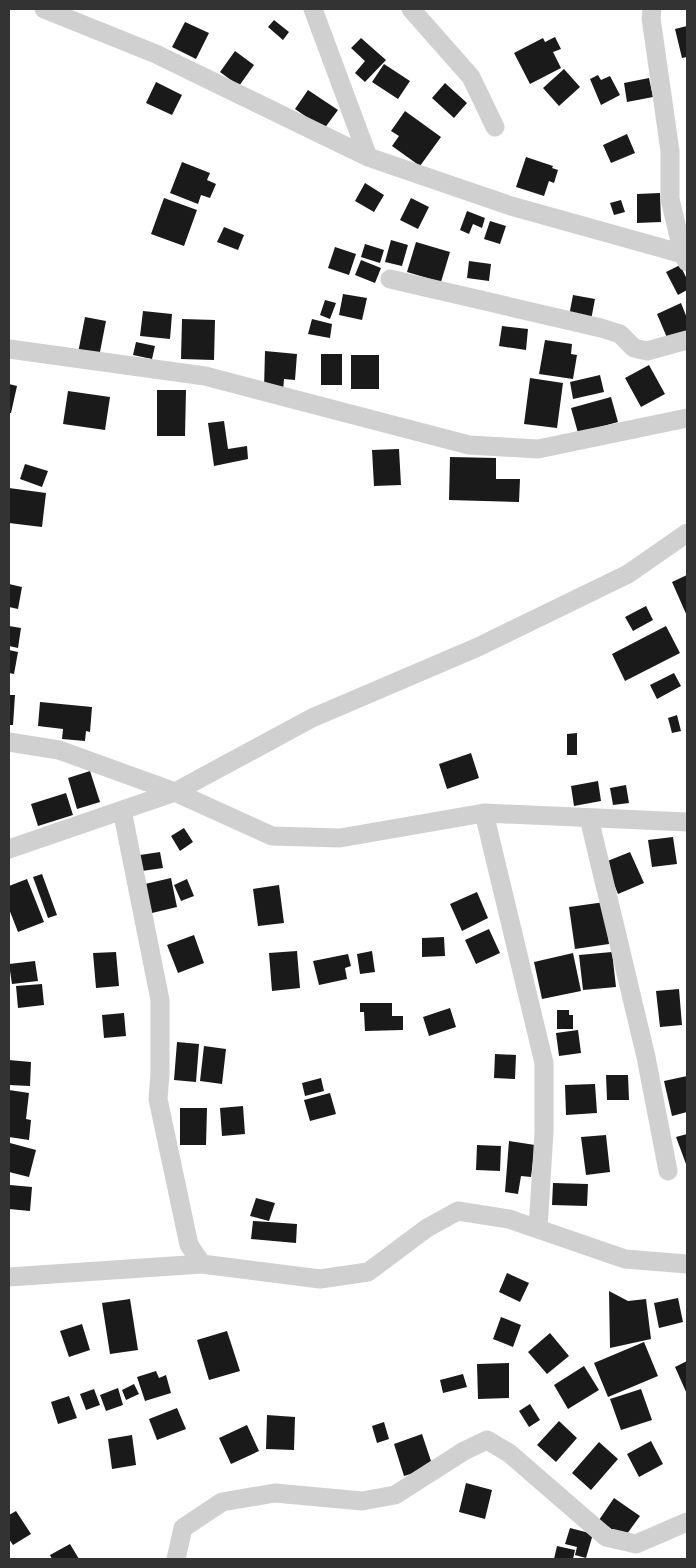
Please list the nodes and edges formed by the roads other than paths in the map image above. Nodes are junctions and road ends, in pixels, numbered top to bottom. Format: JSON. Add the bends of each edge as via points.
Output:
{"nodes":[{"id":1,"x":44,"y":9,"type":"edge"},
{"id":2,"x":313,"y":9,"type":"edge"},
{"id":3,"x":410,"y":9,"type":"edge"},
{"id":4,"x":652,"y":9,"type":"edge"},
{"id":5,"x":495,"y":127,"type":"dead end"},
{"id":6,"x":368,"y":157,"type":"junction"},
{"id":7,"x":685,"y":258,"type":"edge"},
{"id":8,"x":390,"y":279,"type":"dead end"},
{"id":9,"x":687,"y":340,"type":"edge"},
{"id":10,"x":9,"y":349,"type":"edge"},
{"id":11,"x":687,"y":418,"type":"edge"},
{"id":12,"x":687,"y":533,"type":"edge"},
{"id":13,"x":9,"y":742,"type":"edge"},
{"id":14,"x":176,"y":792,"type":"junction"},
{"id":15,"x":122,"y":810,"type":"junction"},
{"id":16,"x":484,"y":814,"type":"junction"},
{"id":17,"x":588,"y":818,"type":"junction"},
{"id":18,"x":687,"y":822,"type":"edge"},
{"id":19,"x":9,"y":849,"type":"edge"},
{"id":20,"x":668,"y":1171,"type":"dead end"},
{"id":21,"x":538,"y":1229,"type":"junction"},
{"id":22,"x":202,"y":1264,"type":"junction"},
{"id":23,"x":687,"y":1264,"type":"edge"},
{"id":24,"x":9,"y":1277,"type":"edge"},
{"id":25,"x":687,"y":1522,"type":"edge"},
{"id":26,"x":176,"y":1559,"type":"edge"}],
"edges":[{"from":1,"to":6,"type":"street","via":[[156,54]]},
{"from":2,"to":6,"type":"street"},
{"from":3,"to":5,"type":"street","via":[[471,76]]},
{"from":4,"to":7,"type":"street","via":[[670,151],[670,199]]},
{"from":6,"to":7,"type":"street","via":[[511,206]]},
{"from":8,"to":9,"type":"street","via":[[601,328],[620,334],[634,348],[647,351]]},
{"from":10,"to":11,"type":"street","via":[[205,376],[469,446],[538,449]]},
{"from":12,"to":14,"type":"street","via":[[628,574],[478,647],[312,718]]},
{"from":13,"to":14,"type":"street","via":[[59,750]]},
{"from":14,"to":15,"type":"street"},
{"from":14,"to":16,"type":"street","via":[[272,836],[340,838]]},
{"from":15,"to":19,"type":"street"},
{"from":15,"to":22,"type":"street","via":[[160,1000],[158,1099],[189,1245]]},
{"from":16,"to":17,"type":"street"},
{"from":16,"to":21,"type":"street","via":[[544,1063]]},
{"from":17,"to":18,"type":"street"},
{"from":17,"to":20,"type":"street","via":[[646,1057]]},
{"from":21,"to":22,"type":"street","via":[[509,1219],[458,1211],[427,1228],[368,1272],[320,1279]]},
{"from":21,"to":23,"type":"street","via":[[625,1259]]},
{"from":22,"to":24,"type":"street"},
{"from":25,"to":26,"type":"street","via":[[636,1544],[606,1536],[509,1454],[487,1440],[464,1450],[395,1495],[362,1501],[275,1493],[222,1502],[183,1528]]}]}
